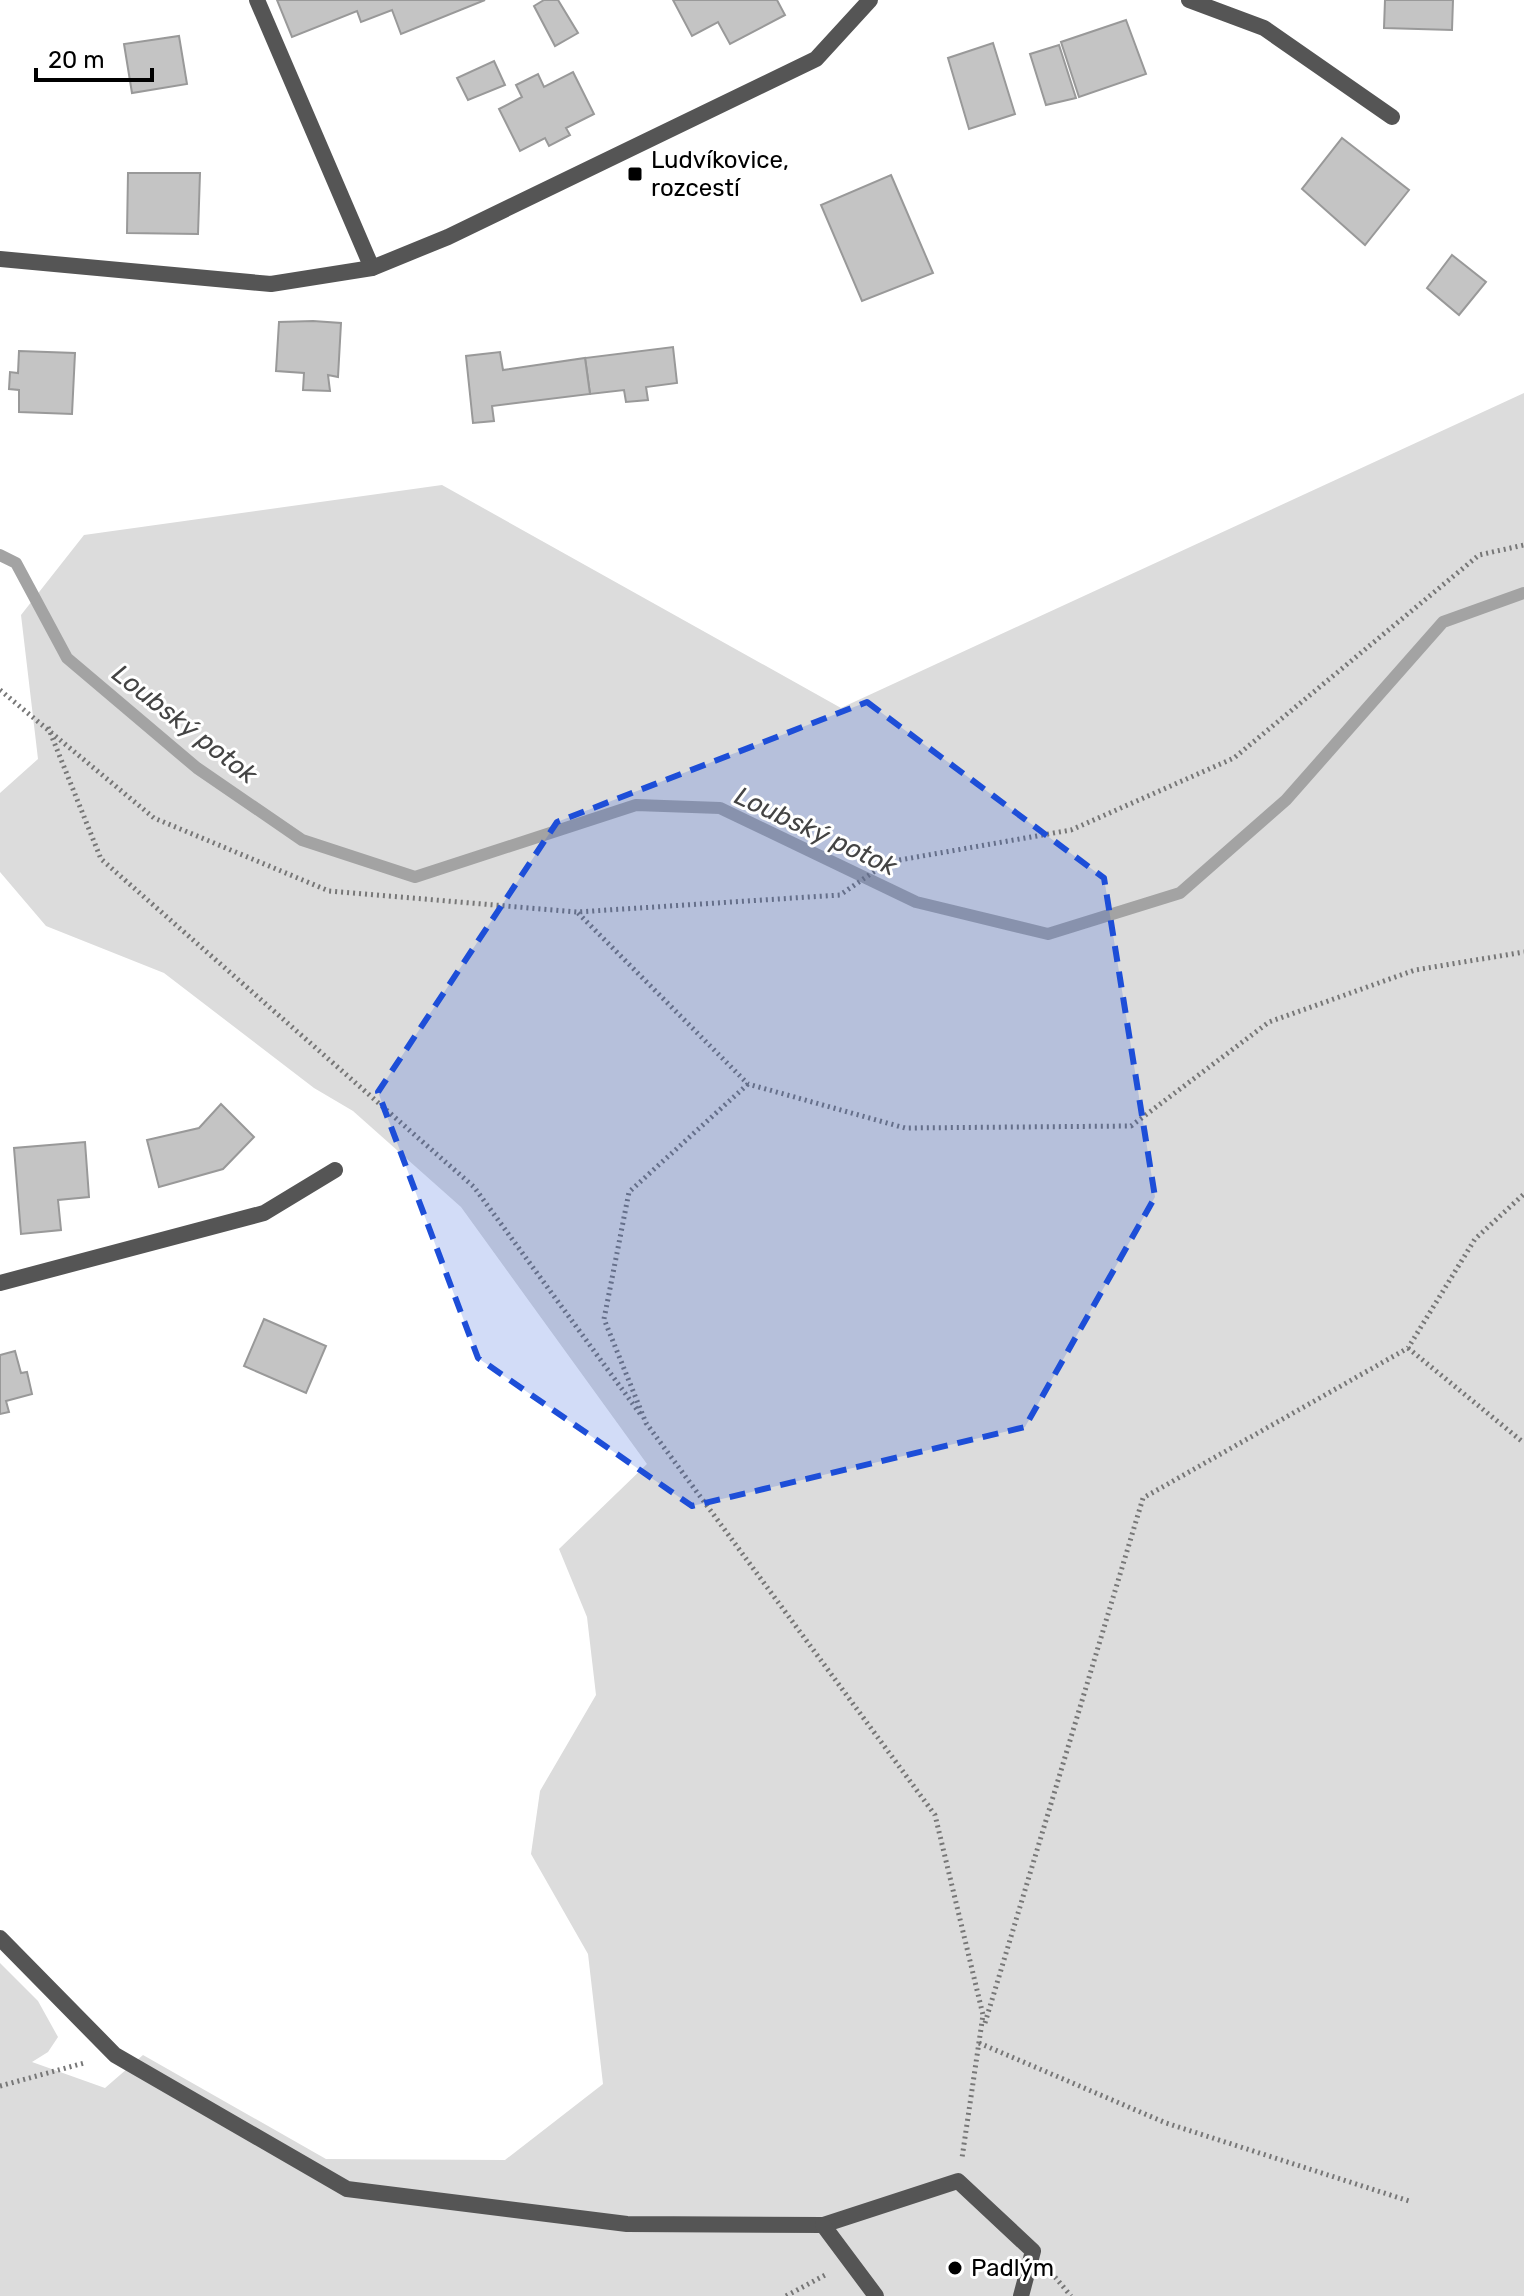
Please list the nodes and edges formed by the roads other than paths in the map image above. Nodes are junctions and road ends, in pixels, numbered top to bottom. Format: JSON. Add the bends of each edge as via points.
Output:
{"nodes":[{"id":1,"x":257,"y":0,"type":"edge"},
{"id":2,"x":870,"y":0,"type":"edge"},
{"id":3,"x":1189,"y":0,"type":"edge"},
{"id":4,"x":1392,"y":117,"type":"dead end"},
{"id":5,"x":0,"y":259,"type":"edge"},
{"id":6,"x":372,"y":268,"type":"junction"},
{"id":7,"x":335,"y":1170,"type":"dead end"},
{"id":8,"x":0,"y":1283,"type":"edge"},
{"id":9,"x":0,"y":1938,"type":"edge"},
{"id":10,"x":823,"y":2225,"type":"junction"},
{"id":11,"x":876,"y":2296,"type":"edge"},
{"id":12,"x":1021,"y":2296,"type":"edge"}],
"edges":[{"from":1,"to":6,"type":"street"},
{"from":2,"to":6,"type":"street","via":[[816,59],[448,237]]},
{"from":3,"to":4,"type":"street","via":[[1264,28]]},
{"from":5,"to":6,"type":"street","via":[[271,284]]},
{"from":7,"to":8,"type":"street","via":[[264,1213]]},
{"from":9,"to":10,"type":"street","via":[[115,2055],[347,2189],[627,2224]]},
{"from":10,"to":11,"type":"street"},
{"from":10,"to":12,"type":"street","via":[[958,2181],[1033,2251]]}]}
